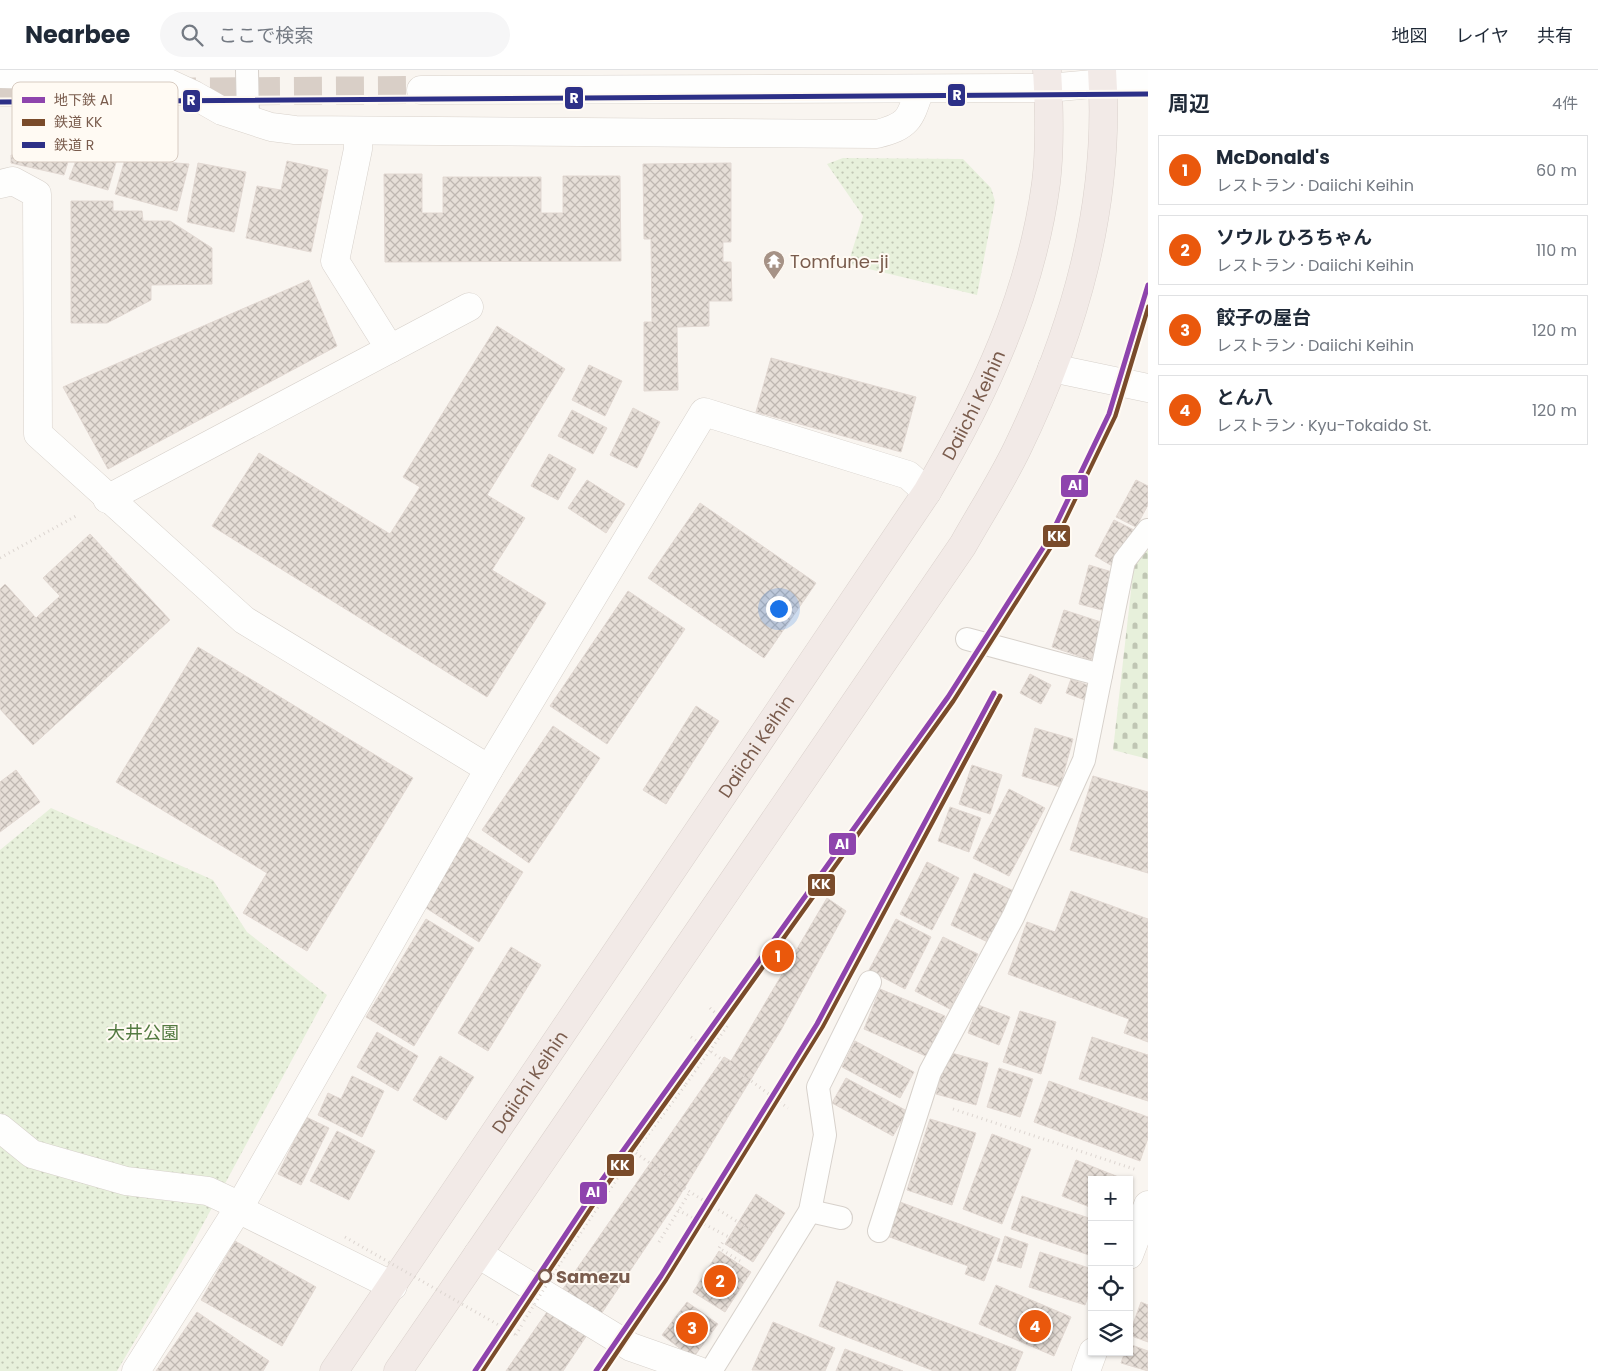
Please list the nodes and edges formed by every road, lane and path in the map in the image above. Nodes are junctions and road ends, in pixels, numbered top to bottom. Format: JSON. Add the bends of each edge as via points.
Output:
{"nodes":[{"id":1,"x":247,"y":70,"type":"edge"},
{"id":2,"x":0,"y":74,"type":"edge"},
{"id":3,"x":1102,"y":77,"type":"edge"},
{"id":4,"x":1047,"y":79,"type":"edge"},
{"id":5,"x":1148,"y":79,"type":"edge"},
{"id":6,"x":166,"y":82,"type":"edge"},
{"id":7,"x":178,"y":87,"type":"edge"},
{"id":8,"x":920,"y":89,"type":"junction"},
{"id":9,"x":421,"y":90,"type":"tunnel mouth"},
{"id":10,"x":248,"y":120,"type":"junction"},
{"id":11,"x":358,"y":131,"type":"junction"},
{"id":12,"x":0,"y":184,"type":"edge"},
{"id":13,"x":469,"y":307,"type":"dead end"},
{"id":14,"x":390,"y":349,"type":"junction"},
{"id":15,"x":1052,"y":368,"type":"junction"},
{"id":16,"x":1148,"y":388,"type":"edge"},
{"id":17,"x":928,"y":492,"type":"junction"},
{"id":18,"x":107,"y":499,"type":"junction"},
{"id":19,"x":1148,"y":530,"type":"edge"},
{"id":20,"x":0,"y":558,"type":"edge"},
{"id":21,"x":967,"y":638,"type":"dead end"},
{"id":22,"x":1101,"y":675,"type":"junction"},
{"id":23,"x":489,"y":769,"type":"junction"},
{"id":24,"x":870,"y":982,"type":"dead end"},
{"id":25,"x":710,"y":1008,"type":"dead end"},
{"id":26,"x":691,"y":1037,"type":"dead end"},
{"id":27,"x":922,"y":1099,"type":"junction"},
{"id":28,"x":0,"y":1128,"type":"edge"},
{"id":29,"x":824,"y":1135,"type":"junction"},
{"id":30,"x":635,"y":1152,"type":"junction"},
{"id":31,"x":1139,"y":1170,"type":"dead end"},
{"id":32,"x":690,"y":1192,"type":"junction"},
{"id":33,"x":1148,"y":1205,"type":"edge"},
{"id":34,"x":239,"y":1208,"type":"junction"},
{"id":35,"x":678,"y":1210,"type":"junction"},
{"id":36,"x":810,"y":1211,"type":"junction"},
{"id":37,"x":841,"y":1218,"type":"dead end"},
{"id":38,"x":879,"y":1230,"type":"dead end"},
{"id":39,"x":757,"y":1235,"type":"dead end"},
{"id":40,"x":345,"y":1237,"type":"dead end"},
{"id":41,"x":659,"y":1242,"type":"dead end"},
{"id":42,"x":1133,"y":1244,"type":"edge"},
{"id":43,"x":747,"y":1250,"type":"dead end"},
{"id":44,"x":478,"y":1254,"type":"junction"},
{"id":45,"x":393,"y":1286,"type":"junction"},
{"id":46,"x":1092,"y":1356,"type":"edge"},
{"id":47,"x":136,"y":1371,"type":"edge"},
{"id":48,"x":334,"y":1371,"type":"edge"},
{"id":49,"x":398,"y":1371,"type":"edge"},
{"id":50,"x":700,"y":1371,"type":"edge"},
{"id":51,"x":711,"y":1371,"type":"edge"},
{"id":52,"x":1086,"y":1371,"type":"edge"}],
"edges":[{"from":1,"to":10,"type":"lane"},
{"from":2,"to":6,"type":"street","via":[[131,77]]},
{"from":3,"to":4,"type":"street"},
{"from":3,"to":5,"type":"street"},
{"from":3,"to":15,"type":"highway","via":[[1100,186],[1092,236],[1076,302]]},
{"from":4,"to":8,"type":"street"},
{"from":4,"to":17,"type":"highway","name":"Daiichi Keihin","via":[[1046,182],[1038,233],[1022,292],[996,361],[965,428]]},
{"from":7,"to":10,"type":"street","via":[[222,111]]},
{"from":8,"to":9,"type":"street"},
{"from":8,"to":11,"type":"street","via":[[905,121],[897,129],[877,134]]},
{"from":10,"to":11,"type":"street","via":[[295,130]]},
{"from":11,"to":14,"type":"street","via":[[358,149],[336,261]]},
{"from":12,"to":18,"type":"street","via":[[13,181],[37,194],[38,434]]},
{"from":13,"to":14,"type":"street"},
{"from":14,"to":18,"type":"street"},
{"from":15,"to":16,"type":"street"},
{"from":15,"to":44,"type":"highway","via":[[1016,450],[963,545]]},
{"from":17,"to":23,"type":"street","via":[[908,476],[704,412]]},
{"from":17,"to":45,"type":"highway","name":"Daiichi Keihin"},
{"from":18,"to":20,"type":"path"},
{"from":18,"to":23,"type":"street","via":[[244,620]]},
{"from":19,"to":22,"type":"lane","via":[[1124,561]]},
{"from":21,"to":22,"type":"lane"},
{"from":22,"to":27,"type":"lane","via":[[1084,760],[1012,917],[930,1072]]},
{"from":23,"to":34,"type":"street"},
{"from":24,"to":29,"type":"lane","via":[[818,1087]]},
{"from":25,"to":30,"type":"path","bridge":true,"via":[[728,1025]]},
{"from":26,"to":29,"type":"path"},
{"from":27,"to":31,"type":"path"},
{"from":27,"to":38,"type":"lane"},
{"from":28,"to":34,"type":"street","via":[[32,1154],[126,1181],[208,1191]]},
{"from":29,"to":36,"type":"lane"},
{"from":30,"to":32,"type":"path"},
{"from":30,"to":40,"type":"path","bridge":true,"via":[[516,1335]]},
{"from":32,"to":35,"type":"path"},
{"from":32,"to":39,"type":"path"},
{"from":33,"to":42,"type":"street"},
{"from":34,"to":45,"type":"street"},
{"from":34,"to":47,"type":"street"},
{"from":35,"to":41,"type":"path"},
{"from":35,"to":43,"type":"path"},
{"from":36,"to":37,"type":"lane"},
{"from":36,"to":51,"type":"lane"},
{"from":44,"to":49,"type":"highway"},
{"from":44,"to":50,"type":"street","via":[[631,1347]]},
{"from":45,"to":48,"type":"highway","name":"Daiichi Keihin"},
{"from":46,"to":52,"type":"street"}]}
